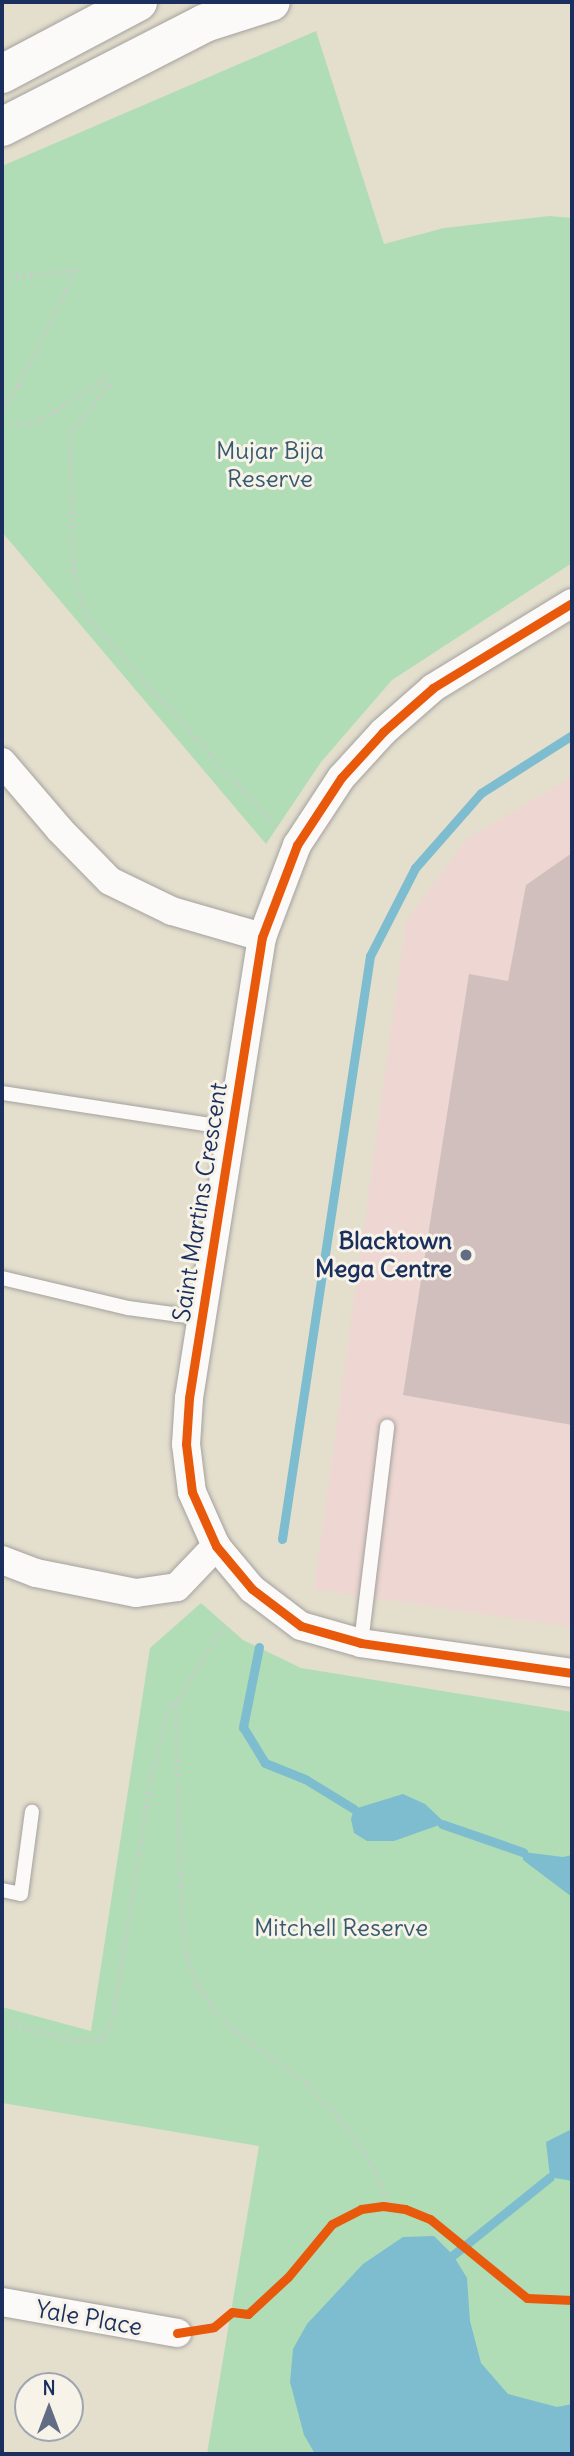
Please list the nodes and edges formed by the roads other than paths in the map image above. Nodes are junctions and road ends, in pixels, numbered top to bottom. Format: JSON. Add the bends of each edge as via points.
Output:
{"nodes":[{"id":1,"x":138,"y":2,"type":"edge"},
{"id":2,"x":271,"y":2,"type":"edge"},
{"id":3,"x":2,"y":74,"type":"edge"},
{"id":4,"x":2,"y":127,"type":"edge"},
{"id":5,"x":572,"y":603,"type":"edge"},
{"id":6,"x":2,"y":762,"type":"edge"},
{"id":7,"x":262,"y":937,"type":"junction"},
{"id":8,"x":2,"y":1093,"type":"edge"},
{"id":9,"x":232,"y":1128,"type":"junction"},
{"id":10,"x":2,"y":1278,"type":"edge"},
{"id":11,"x":202,"y":1318,"type":"junction"},
{"id":12,"x":387,"y":1427,"type":"dead end"},
{"id":13,"x":216,"y":1546,"type":"junction"},
{"id":14,"x":2,"y":1560,"type":"edge"},
{"id":15,"x":361,"y":1643,"type":"junction"},
{"id":16,"x":572,"y":1673,"type":"edge"},
{"id":17,"x":32,"y":1812,"type":"dead end"},
{"id":18,"x":2,"y":1890,"type":"edge"},
{"id":19,"x":2,"y":2302,"type":"edge"},
{"id":20,"x":177,"y":2333,"type":"dead end"}],
"edges":[{"from":1,"to":3,"type":"main road"},
{"from":2,"to":4,"type":"main road","via":[[205,23]]},
{"from":5,"to":7,"type":"street","name":"Saint Martins Crescent","via":[[433,688],[383,732],[341,778],[298,845]]},
{"from":6,"to":7,"type":"street","via":[[110,881],[172,912]]},
{"from":7,"to":9,"type":"street","name":"Saint Martins Crescent"},
{"from":8,"to":9,"type":"lane"},
{"from":9,"to":11,"type":"street","name":"Saint Martins Crescent"},
{"from":10,"to":11,"type":"lane","via":[[128,1308]]},
{"from":11,"to":13,"type":"street","name":"Saint Martins Crescent","via":[[186,1444],[192,1492]]},
{"from":12,"to":15,"type":"lane"},
{"from":13,"to":14,"type":"street","via":[[177,1587],[136,1593],[36,1573]]},
{"from":13,"to":15,"type":"street","name":"Saint Martins Crescent","via":[[236,1574],[280,1613],[301,1626]]},
{"from":15,"to":16,"type":"street","name":"Saint Martins Crescent"},
{"from":17,"to":18,"type":"lane","via":[[21,1894]]},
{"from":19,"to":20,"type":"street","name":"Yale Place"}]}
